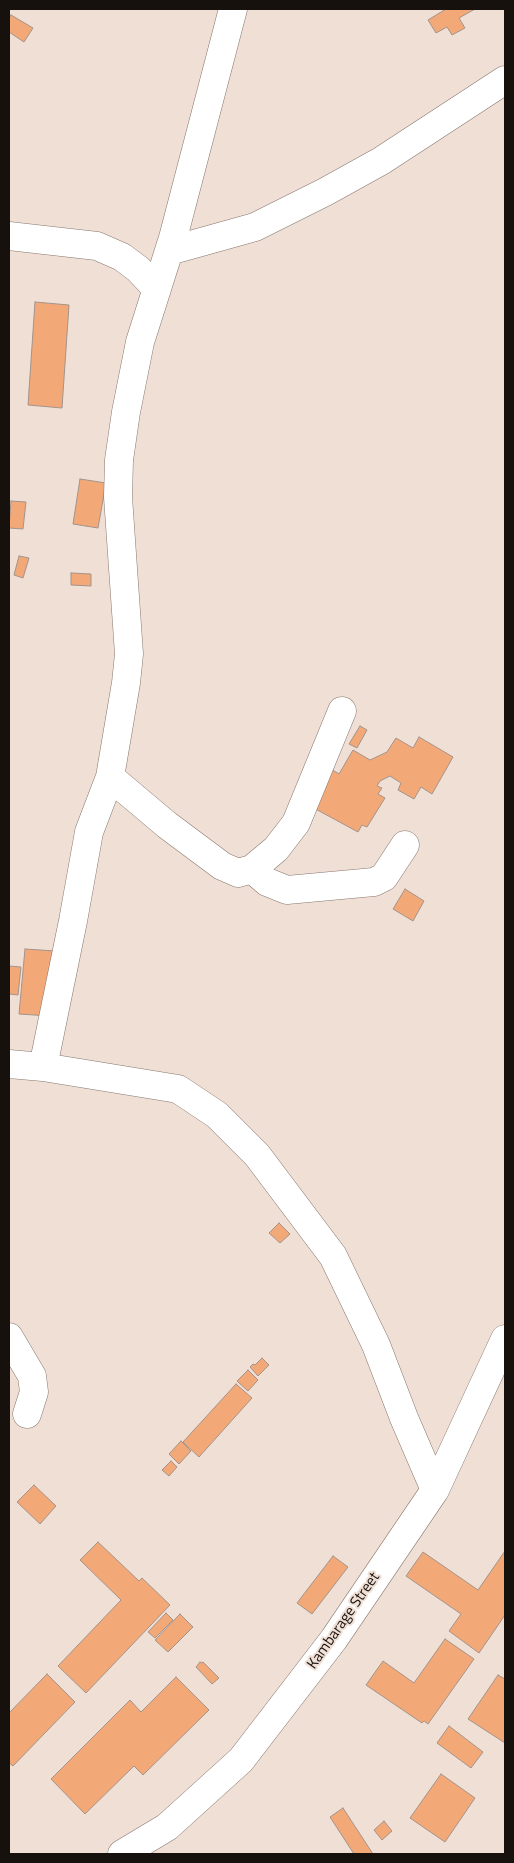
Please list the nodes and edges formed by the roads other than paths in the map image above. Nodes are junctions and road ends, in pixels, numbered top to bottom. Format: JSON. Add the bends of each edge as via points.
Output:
{"nodes":[{"id":1,"x":233,"y":9,"type":"edge"},
{"id":2,"x":505,"y":80,"type":"edge"},
{"id":3,"x":9,"y":236,"type":"edge"},
{"id":4,"x":169,"y":251,"type":"junction"},
{"id":5,"x":157,"y":289,"type":"junction"},
{"id":6,"x":342,"y":711,"type":"dead end"},
{"id":7,"x":110,"y":777,"type":"junction"},
{"id":8,"x":405,"y":845,"type":"dead end"},
{"id":9,"x":252,"y":869,"type":"junction"},
{"id":10,"x":43,"y":1067,"type":"junction"},
{"id":11,"x":11,"y":1069,"type":"edge"},
{"id":12,"x":9,"y":1338,"type":"edge"},
{"id":13,"x":502,"y":1352,"type":"edge"},
{"id":14,"x":27,"y":1414,"type":"dead end"},
{"id":15,"x":435,"y":1490,"type":"junction"},
{"id":16,"x":122,"y":1854,"type":"edge"}],
"edges":[{"from":1,"to":4,"type":"street"},
{"from":2,"to":4,"type":"street","via":[[382,161],[325,192],[255,227]]},
{"from":3,"to":5,"type":"street","via":[[97,246],[122,257]]},
{"from":4,"to":5,"type":"street"},
{"from":5,"to":7,"type":"street","via":[[140,342],[119,460],[118,497],[129,654]]},
{"from":6,"to":9,"type":"street","via":[[296,823],[276,849]]},
{"from":7,"to":9,"type":"street","via":[[222,866],[238,873]]},
{"from":7,"to":10,"type":"street","via":[[89,832]]},
{"from":8,"to":9,"type":"street","via":[[384,877],[374,882],[287,890],[267,882]]},
{"from":10,"to":11,"type":"street"},
{"from":10,"to":15,"type":"street","via":[[178,1089],[217,1115],[257,1155],[333,1256],[376,1345]]},
{"from":12,"to":14,"type":"street","via":[[32,1376],[34,1392]]},
{"from":13,"to":15,"type":"street","name":"Kambarage Street"},
{"from":15,"to":16,"type":"street","name":"Kambarage Street","via":[[334,1639],[241,1760],[167,1827]]}]}
